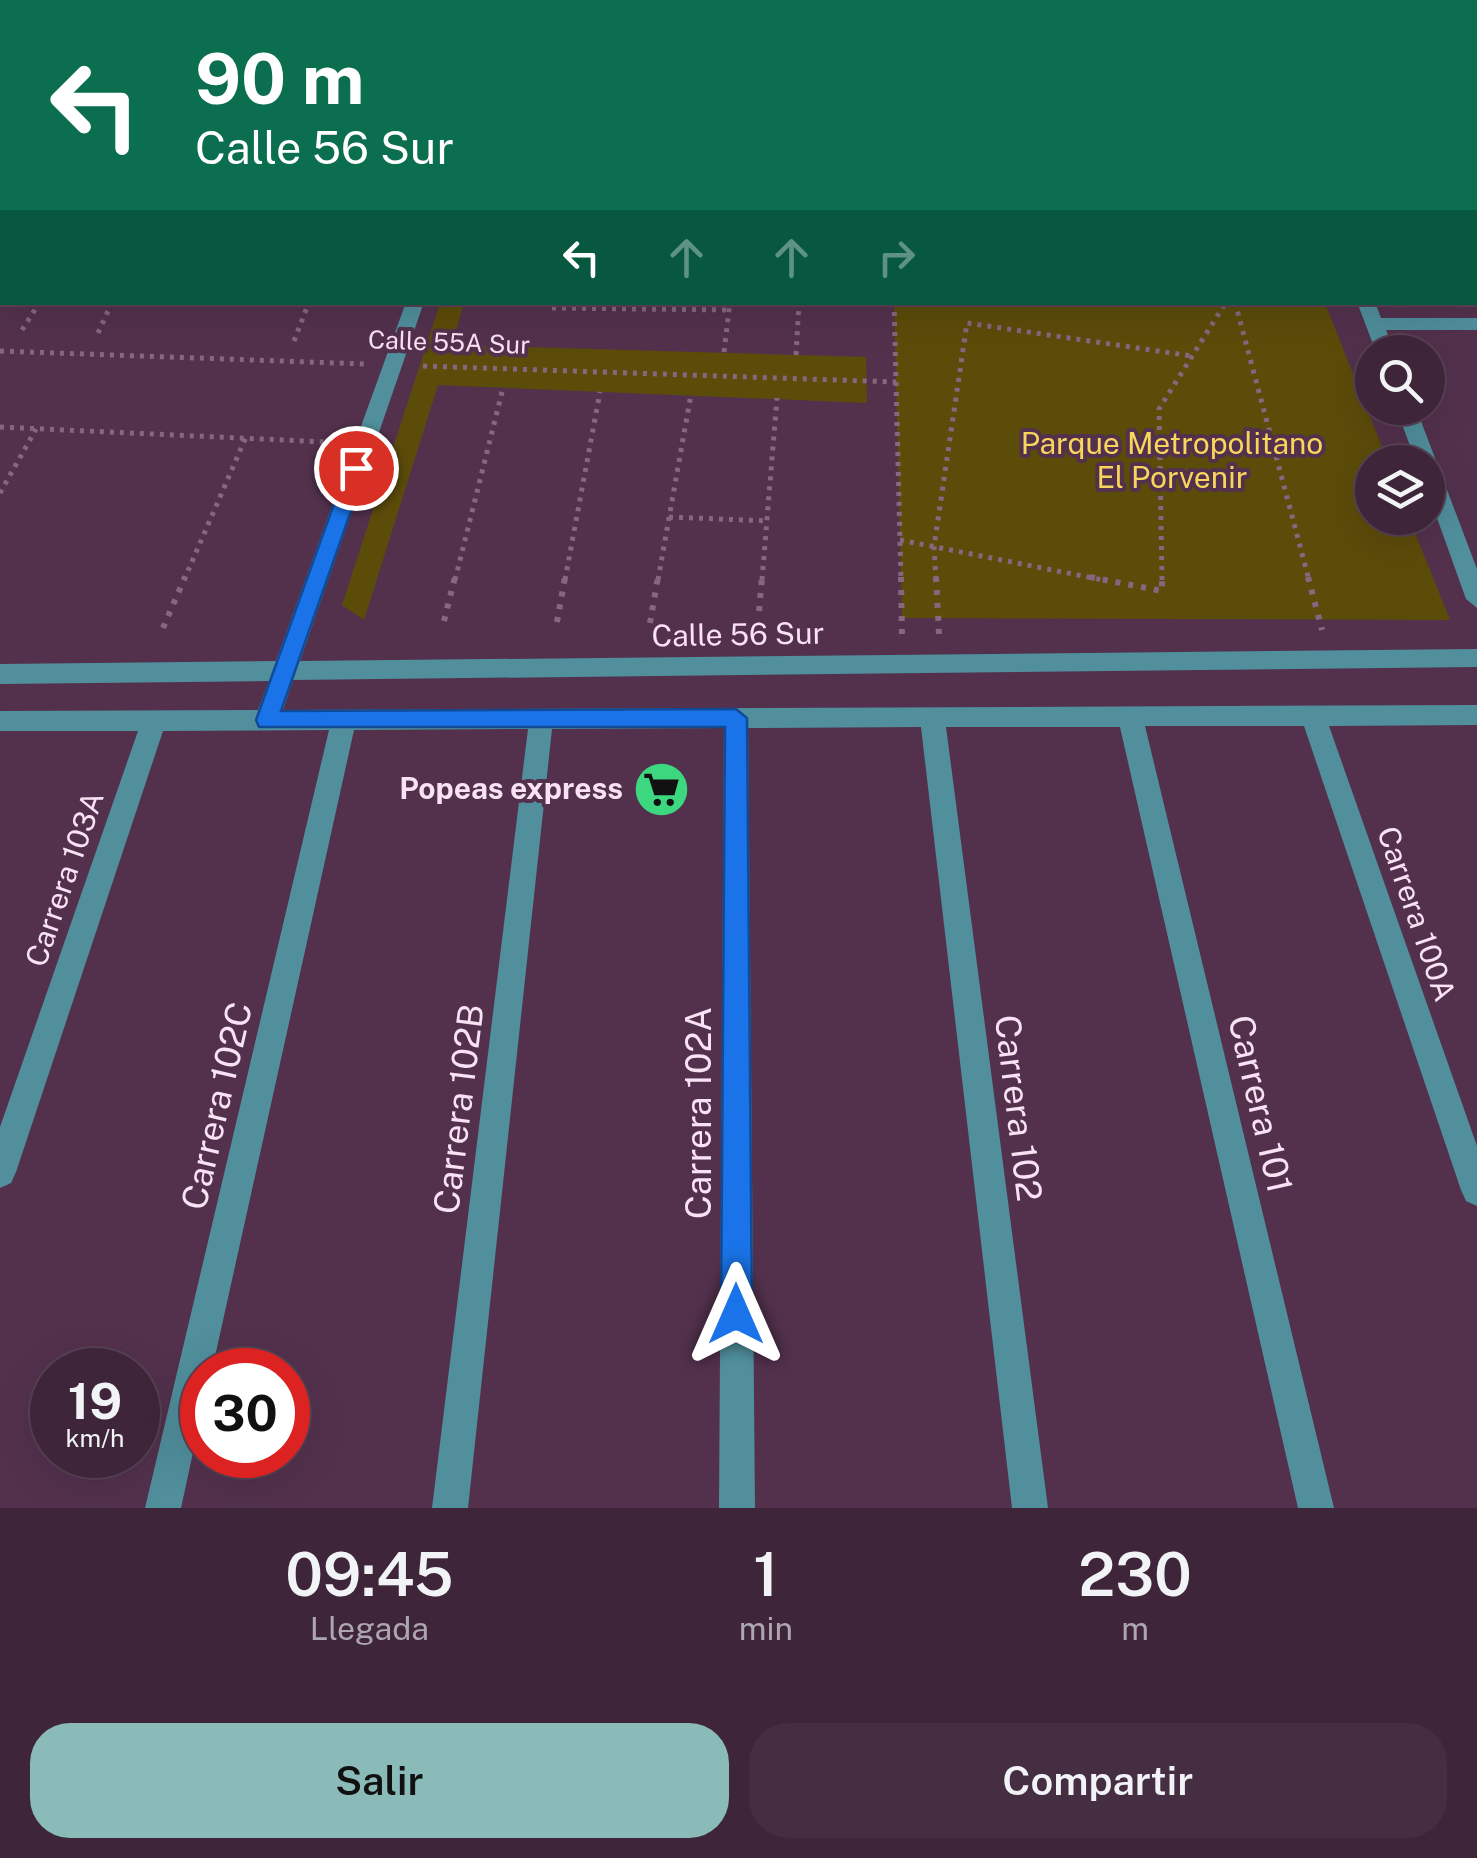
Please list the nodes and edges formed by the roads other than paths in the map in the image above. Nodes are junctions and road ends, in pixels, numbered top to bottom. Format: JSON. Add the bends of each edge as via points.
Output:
{"nodes":[{"id":1,"x":414,"y":305,"type":"edge"},
{"id":2,"x":1367,"y":305,"type":"edge"},
{"id":3,"x":1374,"y":324,"type":"junction"},
{"id":4,"x":1477,"y":324,"type":"edge"},
{"id":5,"x":1378,"y":335,"type":"edge"},
{"id":6,"x":1445,"y":513,"type":"edge"},
{"id":7,"x":1477,"y":599,"type":"edge"},
{"id":8,"x":1477,"y":658,"type":"edge"},
{"id":9,"x":0,"y":674,"type":"edge"},
{"id":10,"x":283,"y":674,"type":"junction"},
{"id":11,"x":1477,"y":715,"type":"edge"},
{"id":12,"x":1130,"y":716,"type":"junction"},
{"id":13,"x":1313,"y":716,"type":"junction"},
{"id":14,"x":932,"y":717,"type":"junction"},
{"id":15,"x":736,"y":718,"type":"junction"},
{"id":16,"x":541,"y":719,"type":"junction"},
{"id":17,"x":267,"y":720,"type":"junction"},
{"id":18,"x":344,"y":720,"type":"junction"},
{"id":19,"x":154,"y":721,"type":"junction"},
{"id":20,"x":0,"y":722,"type":"edge"},
{"id":21,"x":0,"y":1172,"type":"edge"},
{"id":22,"x":1477,"y":1190,"type":"edge"},
{"id":23,"x":163,"y":1508,"type":"edge"},
{"id":24,"x":450,"y":1508,"type":"edge"},
{"id":25,"x":736,"y":1508,"type":"edge"},
{"id":26,"x":1030,"y":1508,"type":"edge"},
{"id":27,"x":1316,"y":1508,"type":"edge"}],
"edges":[{"from":1,"to":10,"type":"street"},
{"from":2,"to":3,"type":"street"},
{"from":3,"to":4,"type":"street"},
{"from":3,"to":5,"type":"street"},
{"from":6,"to":7,"type":"street"},
{"from":8,"to":10,"type":"street","name":"Calle 56 Sur"},
{"from":9,"to":10,"type":"street","name":"Calle 56 Sur"},
{"from":10,"to":17,"type":"street"},
{"from":11,"to":13,"type":"street"},
{"from":12,"to":13,"type":"street"},
{"from":12,"to":14,"type":"street"},
{"from":12,"to":27,"type":"street","name":"Carrera 101"},
{"from":13,"to":22,"type":"street","name":"Carrera 100A"},
{"from":14,"to":15,"type":"street"},
{"from":14,"to":26,"type":"street","name":"Carrera 102"},
{"from":15,"to":16,"type":"street"},
{"from":15,"to":25,"type":"street","name":"Carrera 102A"},
{"from":16,"to":18,"type":"street"},
{"from":16,"to":24,"type":"street","name":"Carrera 102B"},
{"from":17,"to":18,"type":"street"},
{"from":17,"to":19,"type":"street"},
{"from":18,"to":23,"type":"street","name":"Carrera 102C"},
{"from":19,"to":20,"type":"street"},
{"from":19,"to":21,"type":"street","name":"Carrera 103A"}]}
